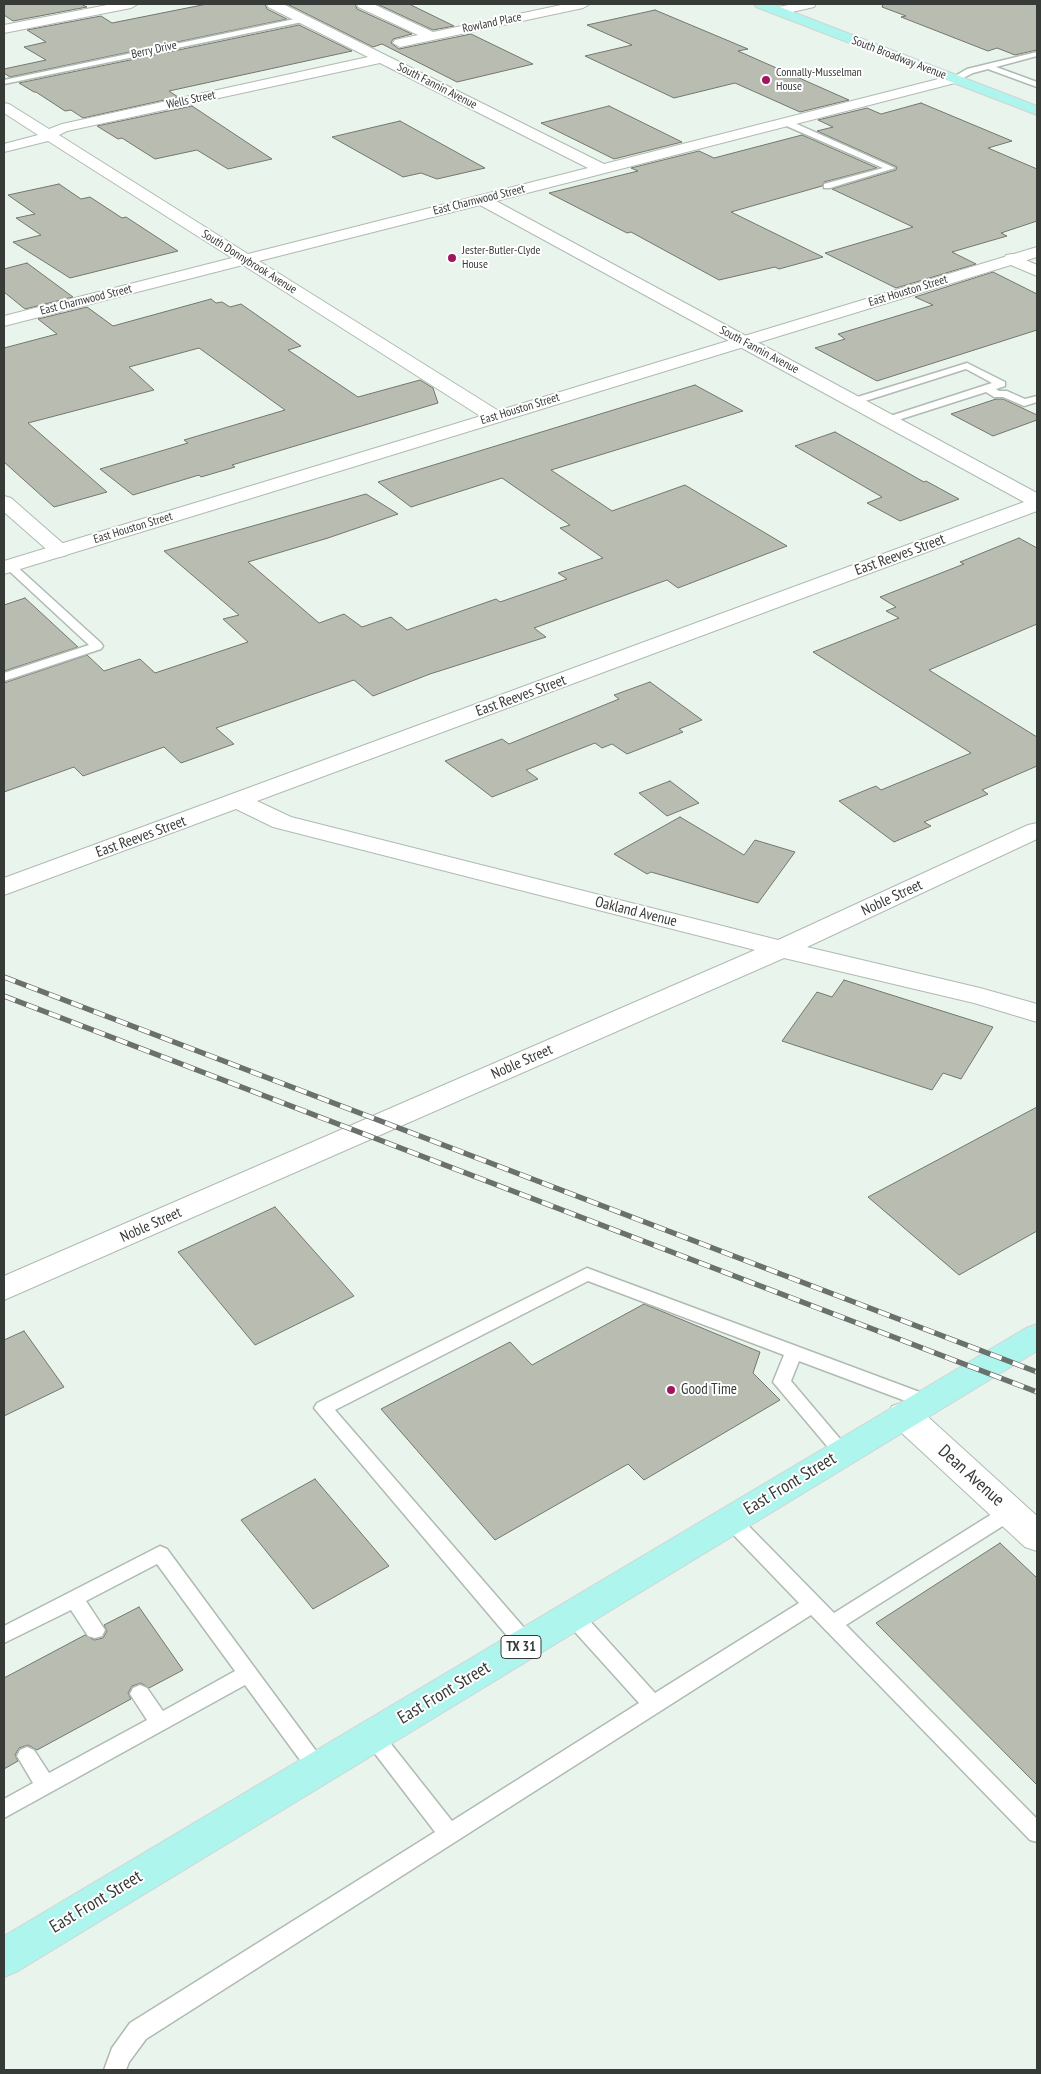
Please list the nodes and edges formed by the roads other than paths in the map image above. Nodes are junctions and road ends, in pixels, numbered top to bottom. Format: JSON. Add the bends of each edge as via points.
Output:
{"nodes":[{"id":1,"x":131,"y":4,"type":"edge"},
{"id":2,"x":273,"y":4,"type":"edge"},
{"id":3,"x":363,"y":4,"type":"edge"},
{"id":4,"x":583,"y":4,"type":"edge"},
{"id":5,"x":762,"y":4,"type":"edge"},
{"id":6,"x":809,"y":4,"type":"edge"},
{"id":7,"x":780,"y":11,"type":"junction"},
{"id":8,"x":304,"y":19,"type":"junction"},
{"id":9,"x":4,"y":29,"type":"edge"},
{"id":10,"x":431,"y":36,"type":"junction"},
{"id":11,"x":400,"y":43,"type":"dead end"},
{"id":12,"x":1037,"y":54,"type":"edge"},
{"id":13,"x":382,"y":58,"type":"junction"},
{"id":14,"x":988,"y":66,"type":"junction"},
{"id":15,"x":954,"y":79,"type":"junction"},
{"id":16,"x":4,"y":82,"type":"edge"},
{"id":17,"x":1037,"y":85,"type":"edge"},
{"id":18,"x":4,"y":107,"type":"edge"},
{"id":19,"x":1037,"y":111,"type":"edge"},
{"id":20,"x":785,"y":122,"type":"junction"},
{"id":21,"x":48,"y":135,"type":"junction"},
{"id":22,"x":4,"y":148,"type":"edge"},
{"id":23,"x":601,"y":168,"type":"junction"},
{"id":24,"x":827,"y":186,"type":"dead end"},
{"id":25,"x":482,"y":199,"type":"junction"},
{"id":26,"x":1037,"y":252,"type":"edge"},
{"id":27,"x":1012,"y":259,"type":"junction"},
{"id":28,"x":245,"y":260,"type":"junction"},
{"id":29,"x":1037,"y":271,"type":"edge"},
{"id":30,"x":4,"y":321,"type":"edge"},
{"id":31,"x":743,"y":341,"type":"junction"},
{"id":32,"x":987,"y":388,"type":"junction"},
{"id":33,"x":1037,"y":399,"type":"edge"},
{"id":34,"x":855,"y":401,"type":"junction"},
{"id":35,"x":495,"y":417,"type":"junction"},
{"id":36,"x":888,"y":420,"type":"junction"},
{"id":37,"x":4,"y":502,"type":"edge"},
{"id":38,"x":1037,"y":502,"type":"edge"},
{"id":39,"x":60,"y":551,"type":"junction"},
{"id":40,"x":7,"y":567,"type":"edge"},
{"id":41,"x":4,"y":677,"type":"edge"},
{"id":42,"x":237,"y":801,"type":"junction"},
{"id":43,"x":1037,"y":830,"type":"edge"},
{"id":44,"x":4,"y":887,"type":"edge"},
{"id":45,"x":781,"y":949,"type":"junction"},
{"id":46,"x":1037,"y":1012,"type":"edge"},
{"id":47,"x":4,"y":1289,"type":"edge"},
{"id":48,"x":1037,"y":1336,"type":"edge"},
{"id":49,"x":794,"y":1352,"type":"junction"},
{"id":50,"x":916,"y":1409,"type":"junction"},
{"id":51,"x":843,"y":1453,"type":"junction"},
{"id":52,"x":1010,"y":1512,"type":"junction"},
{"id":53,"x":731,"y":1520,"type":"junction"},
{"id":54,"x":1037,"y":1537,"type":"edge"},
{"id":55,"x":74,"y":1599,"type":"junction"},
{"id":56,"x":813,"y":1604,"type":"junction"},
{"id":57,"x":573,"y":1616,"type":"junction"},
{"id":58,"x":832,"y":1624,"type":"junction"},
{"id":59,"x":95,"y":1630,"type":"dead end"},
{"id":60,"x":4,"y":1636,"type":"edge"},
{"id":61,"x":526,"y":1644,"type":"junction"},
{"id":62,"x":248,"y":1674,"type":"junction"},
{"id":63,"x":140,"y":1694,"type":"dead end"},
{"id":64,"x":653,"y":1705,"type":"junction"},
{"id":65,"x":160,"y":1723,"type":"junction"},
{"id":66,"x":373,"y":1736,"type":"junction"},
{"id":67,"x":27,"y":1756,"type":"dead end"},
{"id":68,"x":318,"y":1769,"type":"junction"},
{"id":69,"x":46,"y":1786,"type":"junction"},
{"id":70,"x":4,"y":1810,"type":"edge"},
{"id":71,"x":449,"y":1834,"type":"junction"},
{"id":72,"x":1037,"y":1834,"type":"edge"},
{"id":73,"x":4,"y":1958,"type":"edge"},
{"id":74,"x":115,"y":2070,"type":"edge"}],
"edges":[{"from":1,"to":9,"type":"street"},
{"from":2,"to":8,"type":"street","name":"South Fannin Avenue"},
{"from":3,"to":10,"type":"street"},
{"from":4,"to":10,"type":"street","name":"Rowland Place"},
{"from":5,"to":7,"type":"main road","name":"South Broadway Avenue"},
{"from":6,"to":7,"type":"street"},
{"from":7,"to":15,"type":"main road","name":"South Broadway Avenue"},
{"from":8,"to":13,"type":"street","name":"South Fannin Avenue"},
{"from":8,"to":16,"type":"lane","name":"Berry Drive"},
{"from":10,"to":11,"type":"street","name":"Rowland Place"},
{"from":12,"to":14,"type":"lane"},
{"from":13,"to":21,"type":"street","name":"Wells Street","via":[[62,128]]},
{"from":13,"to":23,"type":"street","name":"South Fannin Avenue"},
{"from":14,"to":15,"type":"lane"},
{"from":14,"to":17,"type":"lane"},
{"from":15,"to":19,"type":"main road","name":"South Broadway Avenue"},
{"from":15,"to":20,"type":"street","name":"East Charnwood Street"},
{"from":18,"to":21,"type":"street","name":"South Donnybrook Avenue"},
{"from":20,"to":23,"type":"street","name":"East Charnwood Street"},
{"from":20,"to":24,"type":"lane","via":[[891,168]]},
{"from":21,"to":22,"type":"street","name":"Wells Street","via":[[37,141]]},
{"from":21,"to":28,"type":"street","name":"South Donnybrook Avenue"},
{"from":23,"to":25,"type":"street","name":"East Charnwood Street"},
{"from":25,"to":28,"type":"street","name":"East Charnwood Street"},
{"from":25,"to":31,"type":"street","name":"South Fannin Avenue"},
{"from":26,"to":27,"type":"street","name":"East Houston Street"},
{"from":27,"to":29,"type":"street"},
{"from":27,"to":31,"type":"street","name":"East Houston Street"},
{"from":28,"to":30,"type":"street","name":"East Charnwood Street"},
{"from":28,"to":35,"type":"street","name":"South Donnybrook Avenue"},
{"from":31,"to":34,"type":"street","name":"South Fannin Avenue"},
{"from":31,"to":35,"type":"street","name":"East Houston Street"},
{"from":32,"to":33,"type":"lane","via":[[1024,404]]},
{"from":32,"to":34,"type":"lane","via":[[1001,384],[967,366]]},
{"from":32,"to":36,"type":"lane"},
{"from":34,"to":36,"type":"street","name":"South Fannin Avenue"},
{"from":35,"to":39,"type":"street","name":"East Houston Street"},
{"from":36,"to":38,"type":"street","name":"South Fannin Avenue"},
{"from":37,"to":39,"type":"street"},
{"from":38,"to":42,"type":"street","name":"East Reeves Street"},
{"from":39,"to":40,"type":"street","name":"East Houston Street"},
{"from":40,"to":41,"type":"lane","via":[[97,646]]},
{"from":42,"to":44,"type":"street","name":"East Reeves Street"},
{"from":42,"to":45,"type":"street","name":"Oakland Avenue","via":[[282,822]]},
{"from":43,"to":45,"type":"street","name":"Noble Street"},
{"from":45,"to":46,"type":"street","name":"Oakland Avenue"},
{"from":45,"to":47,"type":"street","name":"Noble Street"},
{"from":48,"to":50,"type":"main road","name":"East Front Street","number":"TX 31"},
{"from":49,"to":50,"type":"lane"},
{"from":49,"to":51,"type":"lane","via":[[782,1382]]},
{"from":49,"to":61,"type":"lane","via":[[587,1274],[322,1408]]},
{"from":50,"to":51,"type":"main road","name":"East Front Street","number":"TX 31"},
{"from":50,"to":52,"type":"street","name":"Dean Avenue"},
{"from":51,"to":53,"type":"main road","name":"East Front Street","number":"TX 31"},
{"from":52,"to":54,"type":"street","name":"Dean Avenue"},
{"from":52,"to":58,"type":"lane"},
{"from":53,"to":56,"type":"lane"},
{"from":53,"to":57,"type":"main road","name":"East Front Street","number":"TX 31"},
{"from":55,"to":59,"type":"lane"},
{"from":55,"to":60,"type":"lane"},
{"from":55,"to":62,"type":"lane","via":[[160,1554]]},
{"from":56,"to":58,"type":"lane"},
{"from":56,"to":64,"type":"lane"},
{"from":57,"to":61,"type":"main road","name":"East Front Street","number":"TX 31"},
{"from":57,"to":64,"type":"lane"},
{"from":58,"to":72,"type":"lane"},
{"from":61,"to":66,"type":"main road","name":"East Front Street","number":"TX 31"},
{"from":62,"to":65,"type":"lane"},
{"from":62,"to":68,"type":"lane"},
{"from":63,"to":65,"type":"lane"},
{"from":64,"to":71,"type":"lane"},
{"from":65,"to":69,"type":"lane"},
{"from":66,"to":68,"type":"main road","name":"East Front Street","number":"TX 31"},
{"from":66,"to":71,"type":"lane"},
{"from":67,"to":69,"type":"lane"},
{"from":68,"to":73,"type":"main road","name":"East Front Street","number":"TX 31"},
{"from":69,"to":70,"type":"lane"},
{"from":71,"to":74,"type":"lane","via":[[138,2031],[120,2056]]}]}
